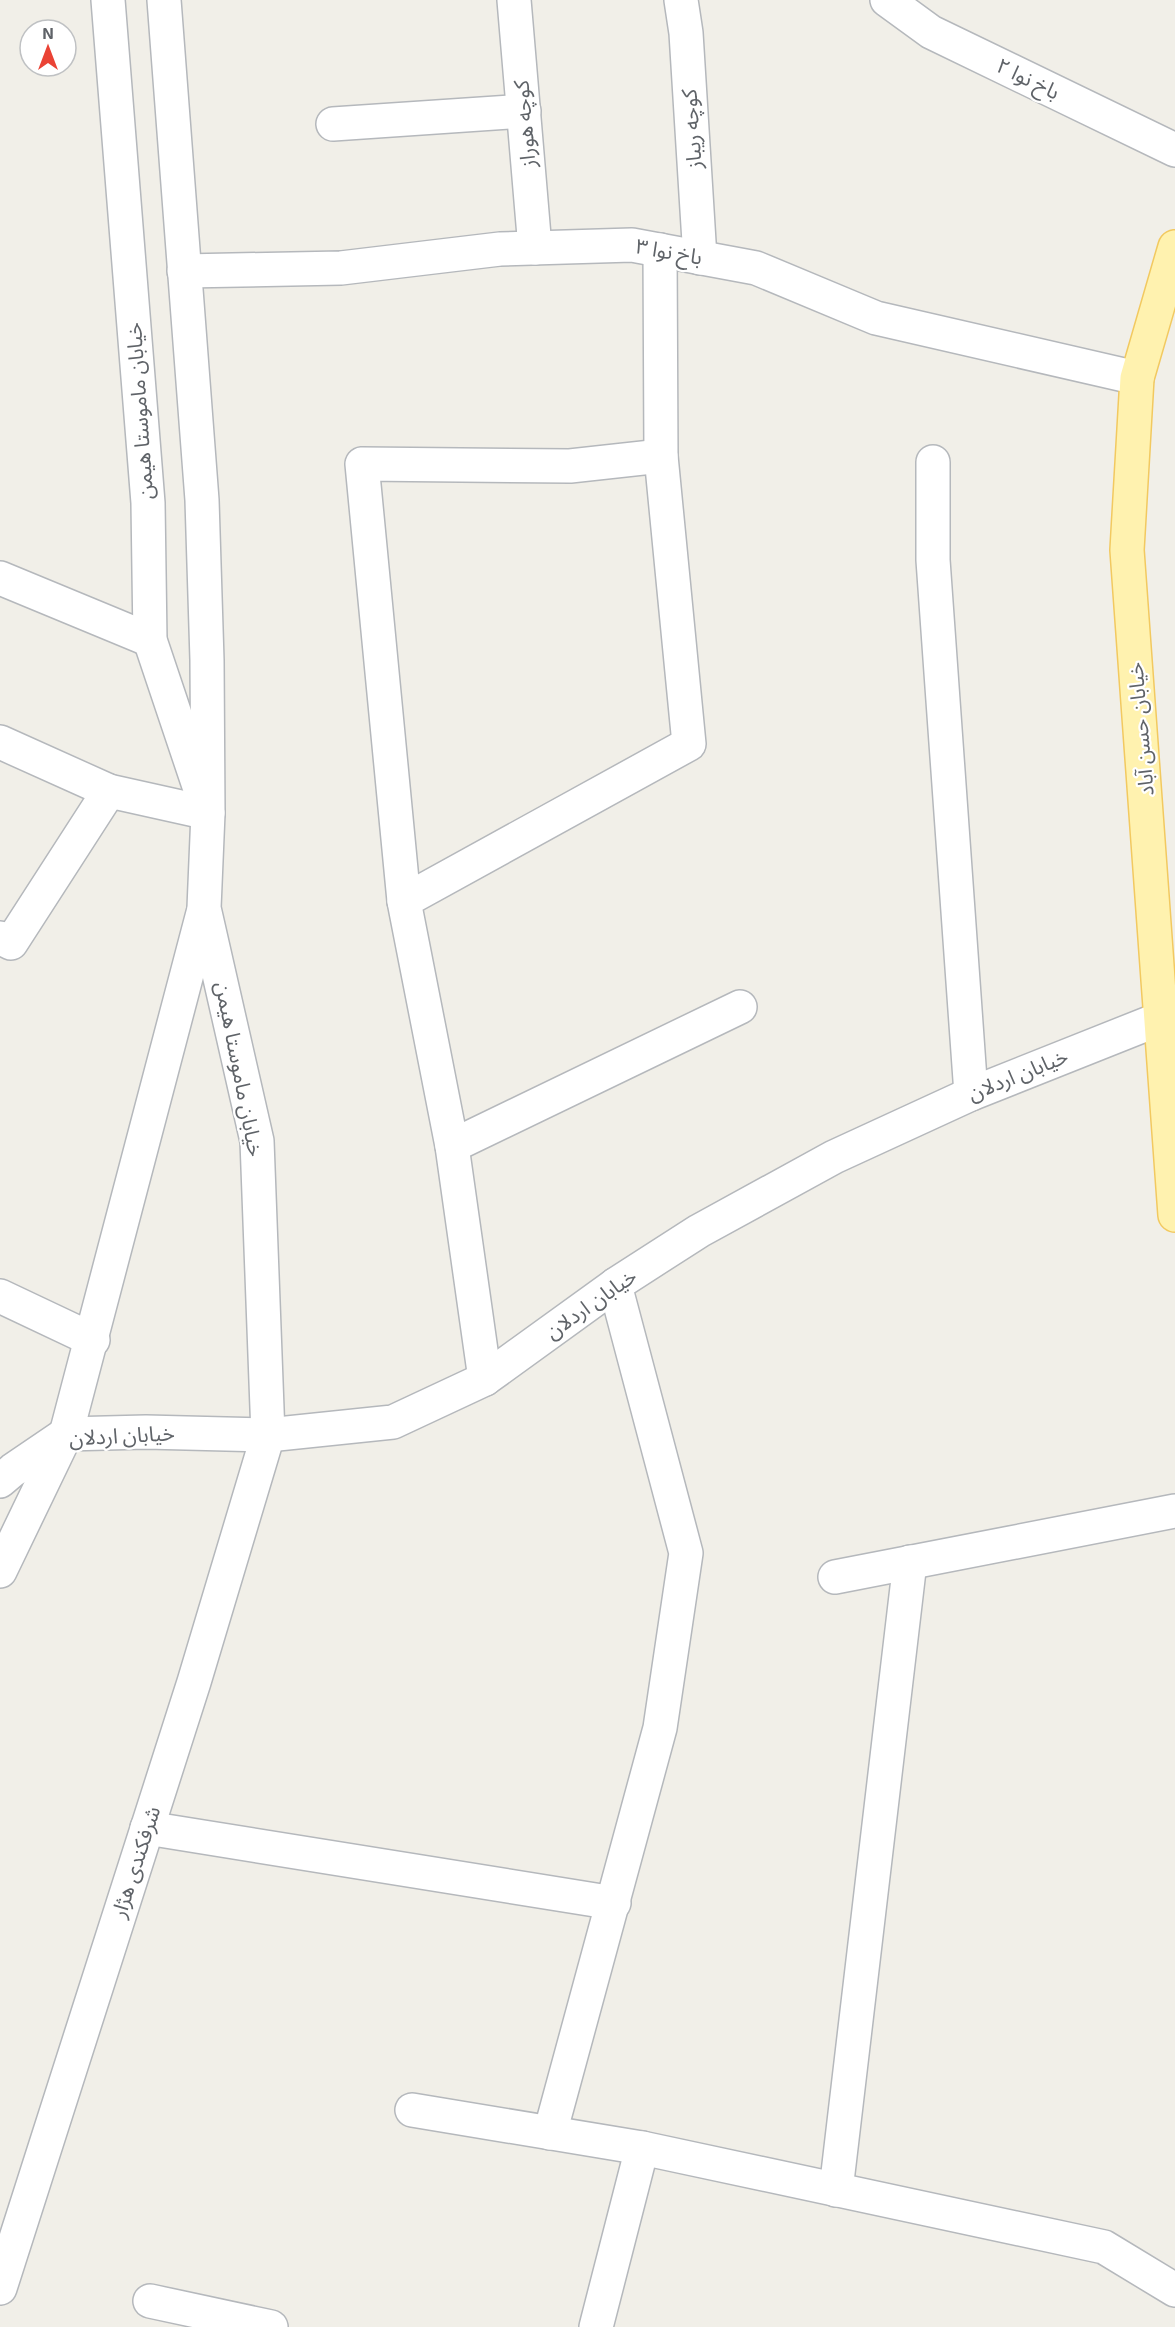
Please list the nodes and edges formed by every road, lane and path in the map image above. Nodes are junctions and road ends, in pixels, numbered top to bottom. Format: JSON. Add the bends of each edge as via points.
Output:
{"nodes":[{"id":1,"x":108,"y":0,"type":"edge"},
{"id":2,"x":164,"y":0,"type":"edge"},
{"id":3,"x":514,"y":0,"type":"edge"},
{"id":4,"x":681,"y":0,"type":"edge"},
{"id":5,"x":886,"y":0,"type":"edge"},
{"id":6,"x":923,"y":10,"type":"edge"},
{"id":7,"x":524,"y":111,"type":"junction"},
{"id":8,"x":333,"y":124,"type":"dead end"},
{"id":9,"x":1175,"y":150,"type":"edge"},
{"id":10,"x":1175,"y":247,"type":"edge"},
{"id":11,"x":535,"y":248,"type":"junction"},
{"id":12,"x":660,"y":250,"type":"junction"},
{"id":13,"x":700,"y":258,"type":"junction"},
{"id":14,"x":184,"y":271,"type":"junction"},
{"id":15,"x":1137,"y":378,"type":"junction"},
{"id":16,"x":661,"y":456,"type":"junction"},
{"id":17,"x":933,"y":462,"type":"dead end"},
{"id":18,"x":0,"y":578,"type":"edge"},
{"id":19,"x":150,"y":640,"type":"junction"},
{"id":20,"x":0,"y":742,"type":"edge"},
{"id":21,"x":110,"y":791,"type":"junction"},
{"id":22,"x":208,"y":813,"type":"junction"},
{"id":23,"x":404,"y":901,"type":"junction"},
{"id":24,"x":204,"y":908,"type":"junction"},
{"id":25,"x":0,"y":938,"type":"edge"},
{"id":26,"x":740,"y":1007,"type":"dead end"},
{"id":27,"x":1168,"y":1018,"type":"edge"},
{"id":28,"x":971,"y":1094,"type":"junction"},
{"id":29,"x":452,"y":1146,"type":"junction"},
{"id":30,"x":1175,"y":1215,"type":"edge"},
{"id":31,"x":615,"y":1285,"type":"junction"},
{"id":32,"x":0,"y":1296,"type":"edge"},
{"id":33,"x":93,"y":1340,"type":"junction"},
{"id":34,"x":485,"y":1379,"type":"junction"},
{"id":35,"x":66,"y":1434,"type":"junction"},
{"id":36,"x":268,"y":1435,"type":"junction"},
{"id":37,"x":0,"y":1482,"type":"edge"},
{"id":38,"x":1175,"y":1511,"type":"edge"},
{"id":39,"x":909,"y":1562,"type":"junction"},
{"id":40,"x":0,"y":1571,"type":"edge"},
{"id":41,"x":835,"y":1577,"type":"dead end"},
{"id":42,"x":147,"y":1828,"type":"junction"},
{"id":43,"x":614,"y":1904,"type":"junction"},
{"id":44,"x":412,"y":2110,"type":"dead end"},
{"id":45,"x":550,"y":2133,"type":"junction"},
{"id":46,"x":642,"y":2148,"type":"junction"},
{"id":47,"x":836,"y":2190,"type":"junction"},
{"id":48,"x":0,"y":2288,"type":"edge"},
{"id":49,"x":1175,"y":2290,"type":"edge"},
{"id":50,"x":150,"y":2301,"type":"dead end"},
{"id":51,"x":271,"y":2327,"type":"edge"},
{"id":52,"x":596,"y":2327,"type":"edge"}],
"edges":[{"from":1,"to":19,"type":"street","name":"خیابان ماموستا هیمن","via":[[148,503]]},
{"from":2,"to":14,"type":"street","name":"خیابان ماموستا هیمن"},
{"from":3,"to":7,"type":"street","name":"کوچه هوراز"},
{"from":4,"to":13,"type":"street","name":"کوچه ریباز"},
{"from":5,"to":6,"type":"street","name":"باخ نوا ۲"},
{"from":6,"to":9,"type":"street","name":"باخ نوا ۲","via":[[931,32]]},
{"from":7,"to":8,"type":"street"},
{"from":7,"to":11,"type":"street","name":"کوچه هوراز"},
{"from":10,"to":15,"type":"main road","name":"خیابان حسن آباد"},
{"from":11,"to":12,"type":"street","name":"باخ نوا ۳","via":[[632,245]]},
{"from":11,"to":14,"type":"street","name":"باخ نوا ۳","via":[[341,268]]},
{"from":12,"to":13,"type":"street","name":"باخ نوا ۳"},
{"from":12,"to":16,"type":"street"},
{"from":13,"to":15,"type":"street","name":"باخ نوا ۳","via":[[756,268],[876,318]]},
{"from":14,"to":22,"type":"street","name":"خیابان ماموستا هیمن","via":[[202,500]]},
{"from":15,"to":27,"type":"main road","name":"خیابان حسن آباد","via":[[1127,550]]},
{"from":16,"to":23,"type":"street","via":[[689,744]]},
{"from":16,"to":23,"type":"street","via":[[570,466],[362,464]]},
{"from":17,"to":28,"type":"street","via":[[933,560]]},
{"from":18,"to":19,"type":"street"},
{"from":19,"to":22,"type":"street","name":"خیابان ماموستا هیمن"},
{"from":20,"to":21,"type":"street"},
{"from":21,"to":22,"type":"street"},
{"from":21,"to":25,"type":"street","via":[[11,943]]},
{"from":22,"to":24,"type":"street","name":"خیابان ماموستا هیمن"},
{"from":23,"to":29,"type":"street"},
{"from":24,"to":33,"type":"street"},
{"from":24,"to":36,"type":"street","name":"خیابان ماموستا هیمن","via":[[257,1141]]},
{"from":26,"to":29,"type":"street"},
{"from":27,"to":28,"type":"street","name":"خیابان اردلان"},
{"from":27,"to":30,"type":"main road","name":"خیابان حسن آباد"},
{"from":28,"to":31,"type":"street","name":"خیابان اردلان","via":[[834,1157],[699,1231]]},
{"from":29,"to":34,"type":"street"},
{"from":31,"to":34,"type":"street","name":"خیابان اردلان"},
{"from":31,"to":43,"type":"street","via":[[686,1553],[660,1728]]},
{"from":32,"to":33,"type":"street"},
{"from":33,"to":35,"type":"street"},
{"from":34,"to":36,"type":"street","name":"خیابان اردلان","via":[[393,1422]]},
{"from":35,"to":36,"type":"street","name":"خیابان اردلان"},
{"from":35,"to":37,"type":"street","name":"خیابان اردلان"},
{"from":35,"to":40,"type":"street"},
{"from":36,"to":42,"type":"street","name":"شرفکندی هژار"},
{"from":38,"to":39,"type":"street"},
{"from":39,"to":41,"type":"street"},
{"from":39,"to":47,"type":"street"},
{"from":42,"to":43,"type":"street"},
{"from":42,"to":48,"type":"street","name":"شرفکندی هژار"},
{"from":43,"to":45,"type":"street"},
{"from":44,"to":45,"type":"street"},
{"from":45,"to":46,"type":"street"},
{"from":46,"to":47,"type":"street"},
{"from":46,"to":52,"type":"street"},
{"from":47,"to":49,"type":"street","via":[[1104,2247]]},
{"from":50,"to":51,"type":"street"}]}
